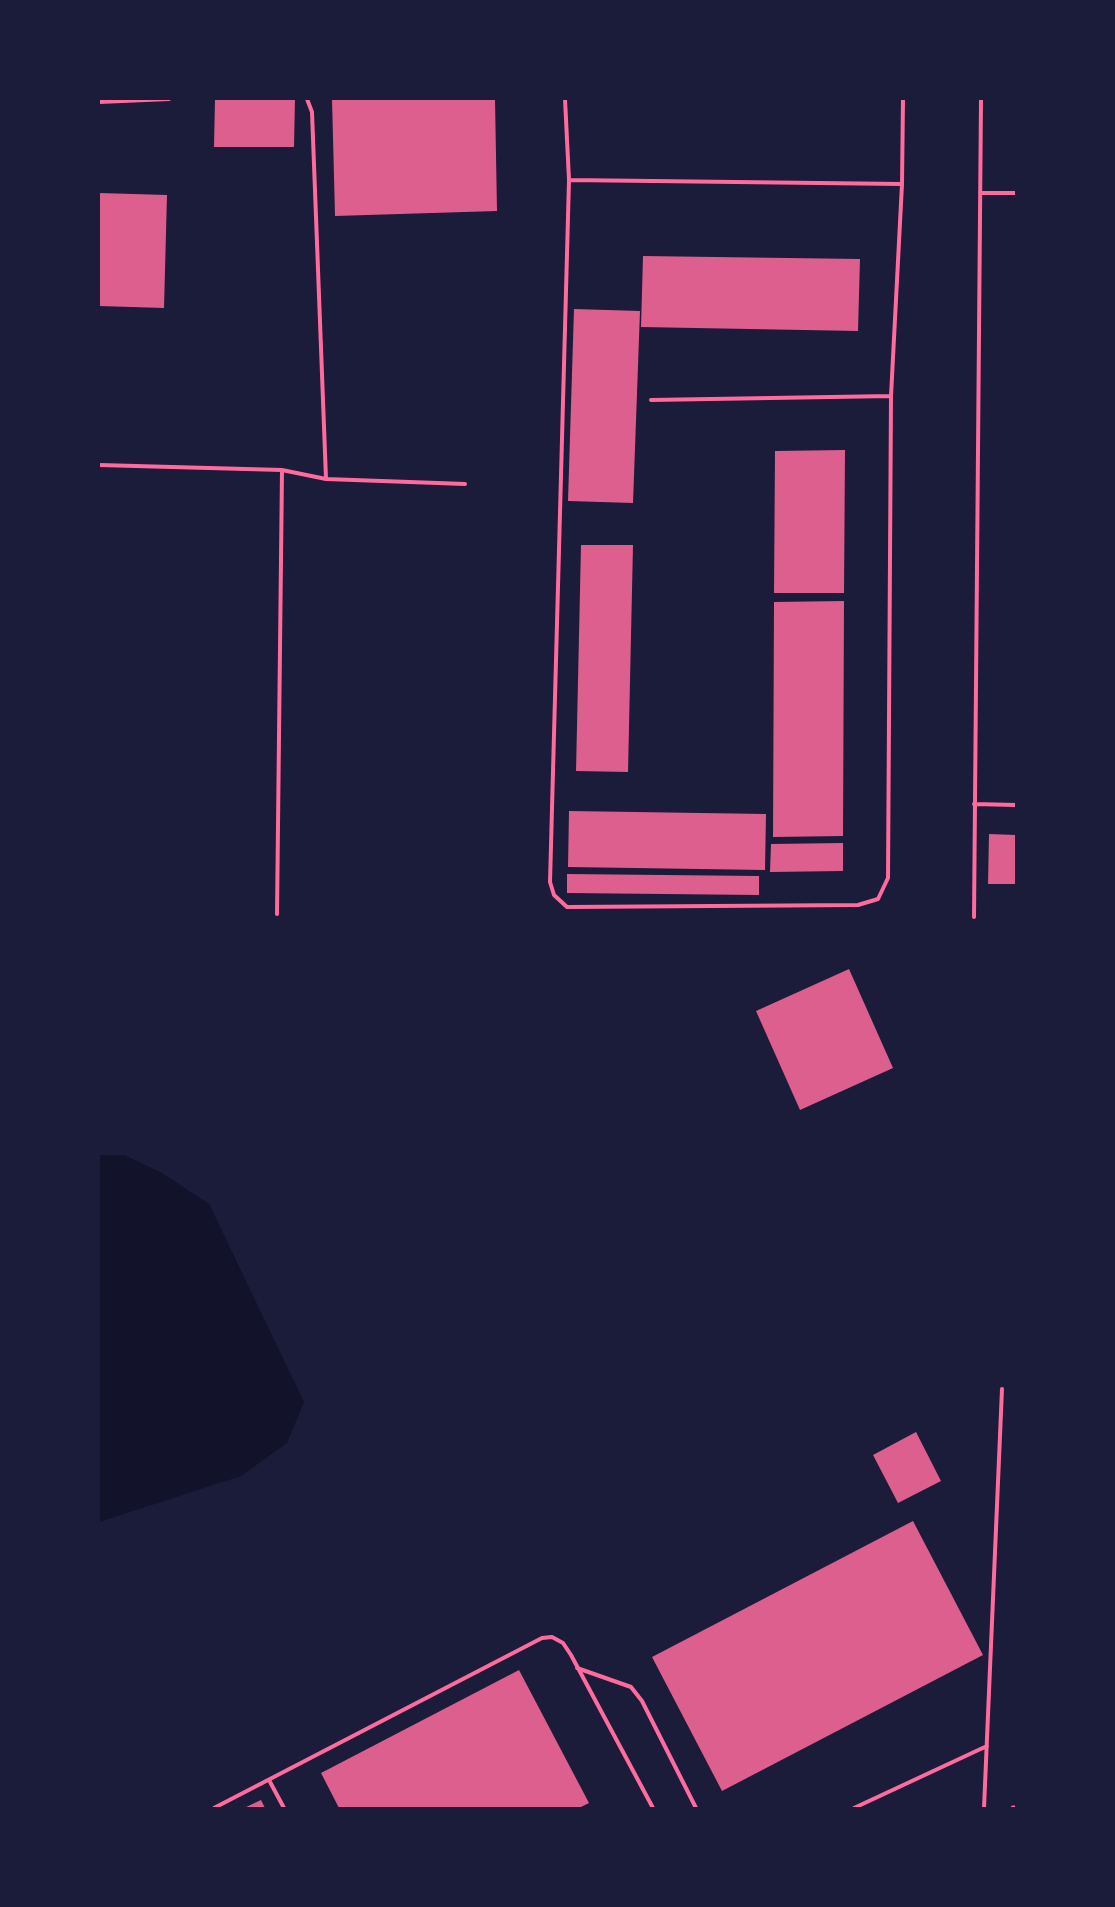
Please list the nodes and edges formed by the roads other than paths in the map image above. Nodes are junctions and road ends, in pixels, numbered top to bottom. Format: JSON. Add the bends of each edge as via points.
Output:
{"nodes":[{"id":1,"x":169,"y":99,"type":"edge"},
{"id":2,"x":307,"y":99,"type":"edge"},
{"id":3,"x":565,"y":99,"type":"edge"},
{"id":4,"x":903,"y":99,"type":"edge"},
{"id":5,"x":981,"y":99,"type":"edge"},
{"id":6,"x":99,"y":102,"type":"edge"},
{"id":7,"x":568,"y":180,"type":"junction"},
{"id":8,"x":902,"y":184,"type":"junction"},
{"id":9,"x":980,"y":193,"type":"junction"},
{"id":10,"x":1016,"y":193,"type":"edge"},
{"id":11,"x":891,"y":396,"type":"junction"},
{"id":12,"x":651,"y":400,"type":"dead end"},
{"id":13,"x":99,"y":465,"type":"edge"},
{"id":14,"x":282,"y":470,"type":"junction"},
{"id":15,"x":326,"y":479,"type":"junction"},
{"id":16,"x":465,"y":484,"type":"dead end"},
{"id":17,"x":974,"y":804,"type":"junction"},
{"id":18,"x":1016,"y":805,"type":"edge"},
{"id":19,"x":277,"y":914,"type":"dead end"},
{"id":20,"x":974,"y":917,"type":"dead end"},
{"id":21,"x":1002,"y":1389,"type":"dead end"},
{"id":22,"x":578,"y":1668,"type":"junction"},
{"id":23,"x":987,"y":1746,"type":"junction"},
{"id":24,"x":269,"y":1780,"type":"junction"},
{"id":25,"x":214,"y":1808,"type":"edge"},
{"id":26,"x":284,"y":1808,"type":"edge"},
{"id":27,"x":653,"y":1808,"type":"edge"},
{"id":28,"x":696,"y":1808,"type":"edge"},
{"id":29,"x":854,"y":1808,"type":"edge"},
{"id":30,"x":984,"y":1808,"type":"edge"},
{"id":31,"x":1012,"y":1808,"type":"edge"},
{"id":32,"x":1016,"y":1808,"type":"edge"}],
"edges":[{"from":1,"to":6,"type":"lane"},
{"from":2,"to":15,"type":"lane","via":[[312,112]]},
{"from":3,"to":7,"type":"lane"},
{"from":4,"to":8,"type":"lane"},
{"from":5,"to":9,"type":"lane"},
{"from":7,"to":8,"type":"lane"},
{"from":7,"to":11,"type":"lane","via":[[550,882],[554,895],[567,907],[858,906],[878,899],[888,878]]},
{"from":8,"to":11,"type":"lane"},
{"from":9,"to":10,"type":"lane"},
{"from":9,"to":17,"type":"lane"},
{"from":11,"to":12,"type":"lane"},
{"from":13,"to":14,"type":"lane"},
{"from":14,"to":15,"type":"lane"},
{"from":14,"to":19,"type":"lane"},
{"from":15,"to":16,"type":"lane"},
{"from":17,"to":18,"type":"lane"},
{"from":17,"to":20,"type":"lane"},
{"from":21,"to":23,"type":"lane"},
{"from":22,"to":24,"type":"lane","via":[[564,1643],[552,1637],[542,1638]]},
{"from":22,"to":27,"type":"lane"},
{"from":22,"to":28,"type":"lane","via":[[631,1687],[642,1702]]},
{"from":23,"to":29,"type":"lane"},
{"from":23,"to":30,"type":"lane"},
{"from":24,"to":25,"type":"lane"},
{"from":24,"to":26,"type":"lane"},
{"from":31,"to":32,"type":"street"}]}
